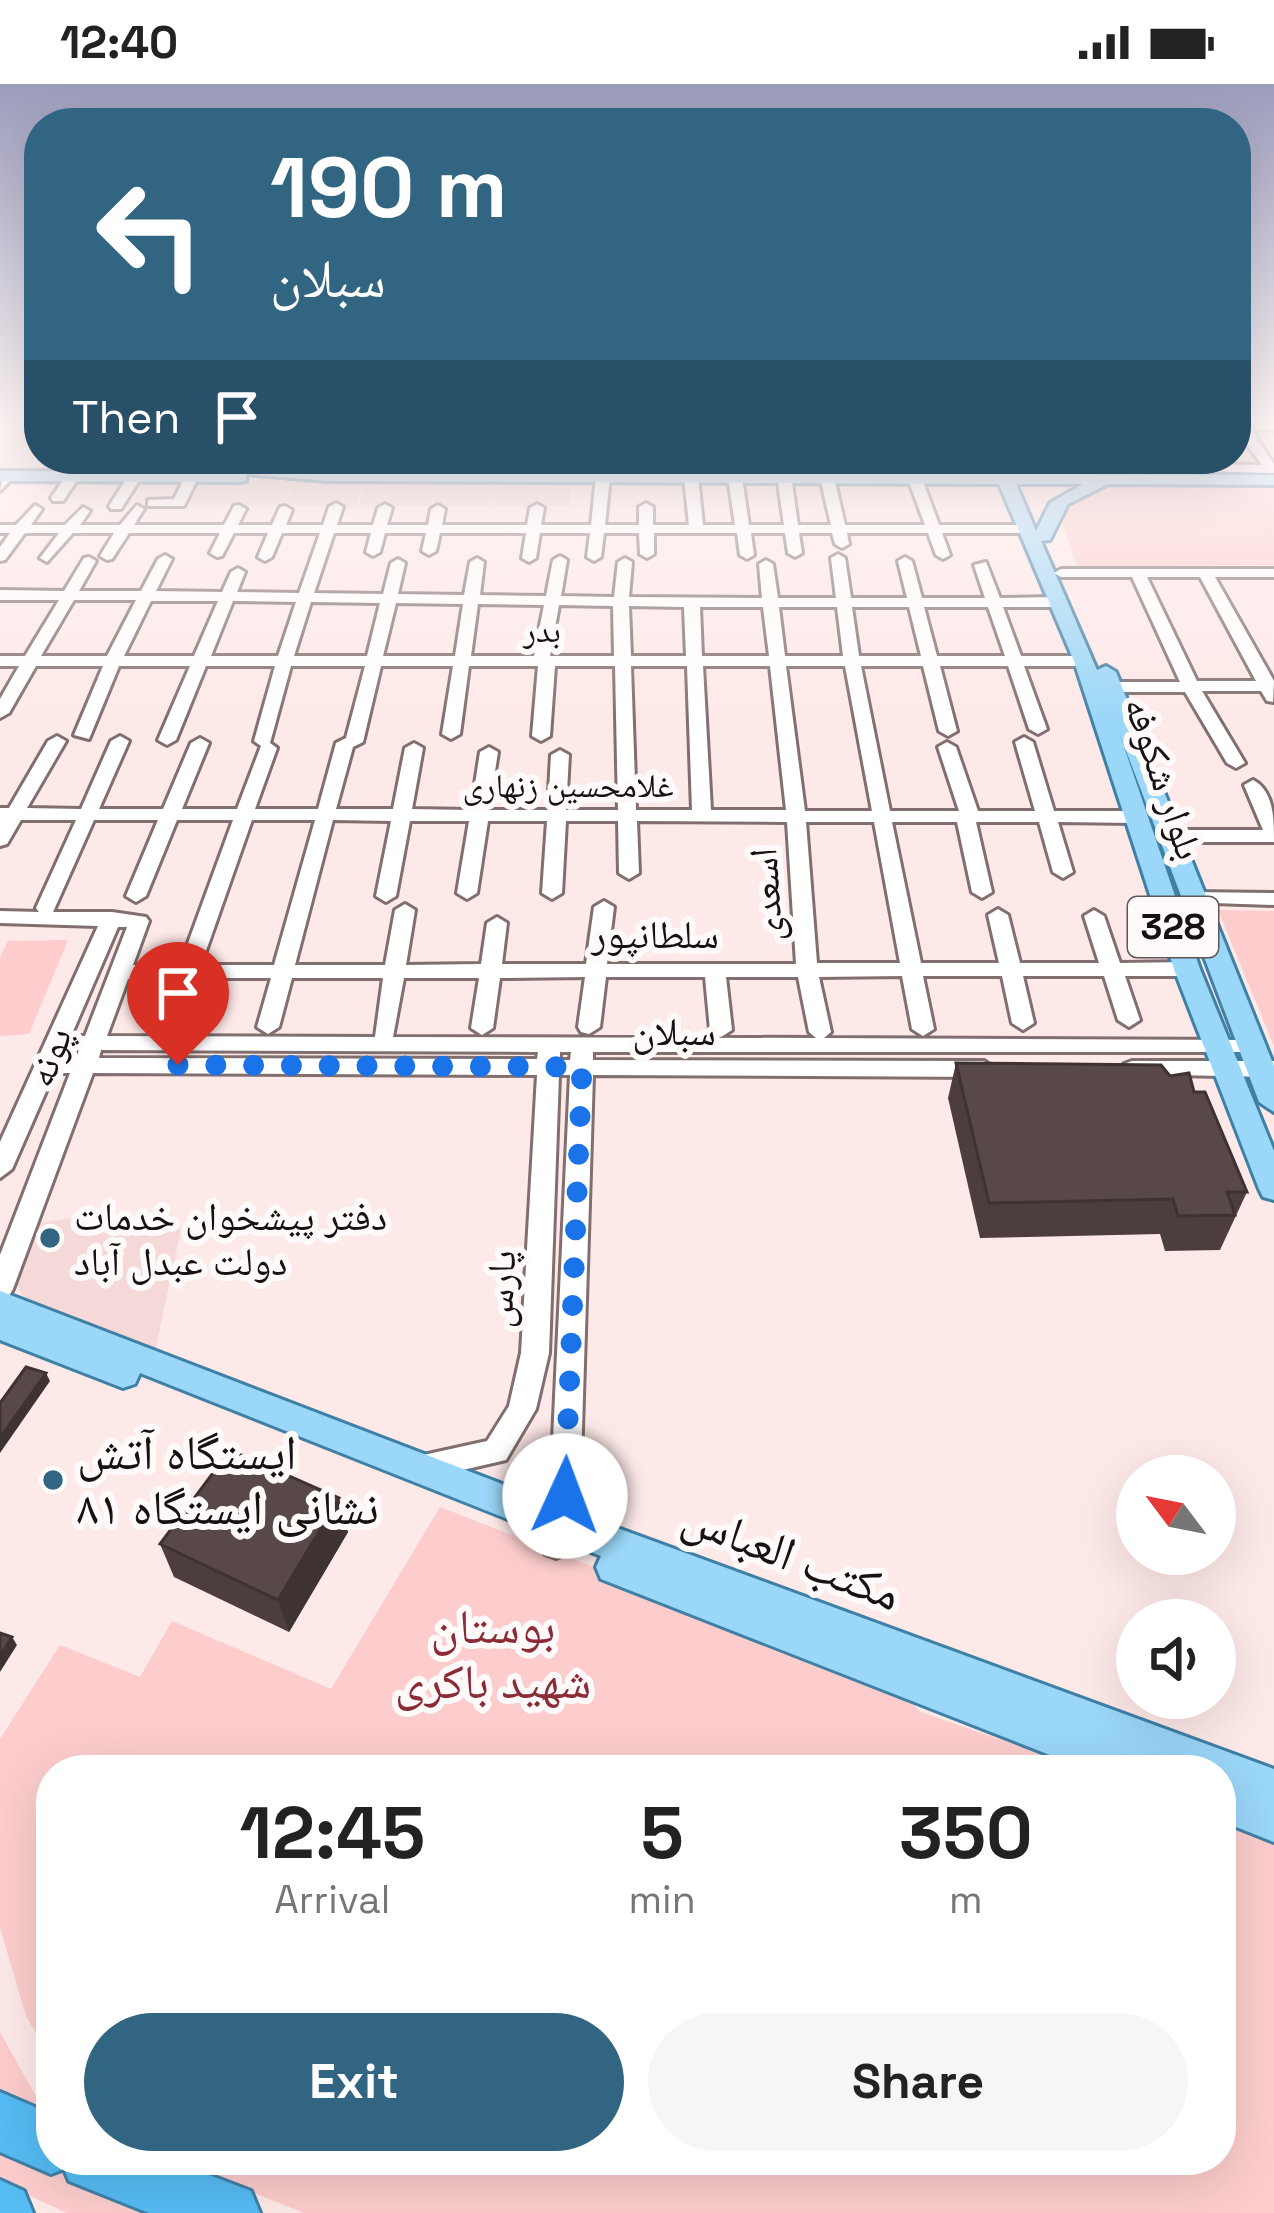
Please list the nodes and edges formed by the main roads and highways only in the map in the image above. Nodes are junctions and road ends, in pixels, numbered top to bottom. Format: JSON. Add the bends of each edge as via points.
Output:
{"nodes":[{"id":1,"x":1037,"y":522,"type":"edge"},
{"id":2,"x":1048,"y":522,"type":"edge"},
{"id":3,"x":1022,"y":523,"type":"edge"},
{"id":4,"x":1044,"y":536,"type":"junction"},
{"id":5,"x":1092,"y":662,"type":"junction"},
{"id":6,"x":1261,"y":1062,"type":"edge"},
{"id":7,"x":1274,"y":1102,"type":"edge"},
{"id":8,"x":1274,"y":1189,"type":"edge"},
{"id":9,"x":0,"y":1304,"type":"edge"},
{"id":10,"x":0,"y":1326,"type":"edge"},
{"id":11,"x":114,"y":1359,"type":"junction"},
{"id":12,"x":560,"y":1534,"type":"junction"},
{"id":13,"x":1105,"y":1755,"type":"edge"},
{"id":14,"x":1171,"y":1755,"type":"edge"},
{"id":15,"x":1236,"y":1778,"type":"edge"},
{"id":16,"x":1274,"y":1790,"type":"edge"},
{"id":17,"x":1236,"y":1806,"type":"edge"},
{"id":18,"x":1274,"y":1820,"type":"edge"},
{"id":19,"x":0,"y":2122,"type":"edge"},
{"id":20,"x":36,"y":2138,"type":"edge"},
{"id":21,"x":129,"y":2175,"type":"edge"},
{"id":22,"x":229,"y":2213,"type":"edge"}],
"edges":[{"from":1,"to":4,"type":"main road","number":"328"},
{"from":2,"to":4,"type":"main road"},
{"from":3,"to":5,"type":"main road","number":"328"},
{"from":4,"to":5,"type":"main road","number":"328"},
{"from":5,"to":6,"type":"main road","name":"بلوار شکوفه","number":"328","via":[[1114,687]]},
{"from":5,"to":8,"type":"main road","name":"بلوار شکوفه","number":"328","via":[[1187,969]]},
{"from":6,"to":7,"type":"main road","name":"بلوار شکوفه","number":"328"},
{"from":9,"to":11,"type":"main road","name":"مکتب العباس"},
{"from":10,"to":11,"type":"main road","name":"مکتب العباس"},
{"from":11,"to":12,"type":"main road","name":"مکتب العباس"},
{"from":11,"to":12,"type":"main road","name":"مکتب العباس","via":[[419,1468]]},
{"from":12,"to":13,"type":"main road","name":"مکتب العباس"},
{"from":12,"to":14,"type":"main road","name":"مکتب العباس"},
{"from":15,"to":16,"type":"main road"},
{"from":17,"to":18,"type":"main road"},
{"from":19,"to":20,"type":"highway"},
{"from":21,"to":22,"type":"highway"}]}
